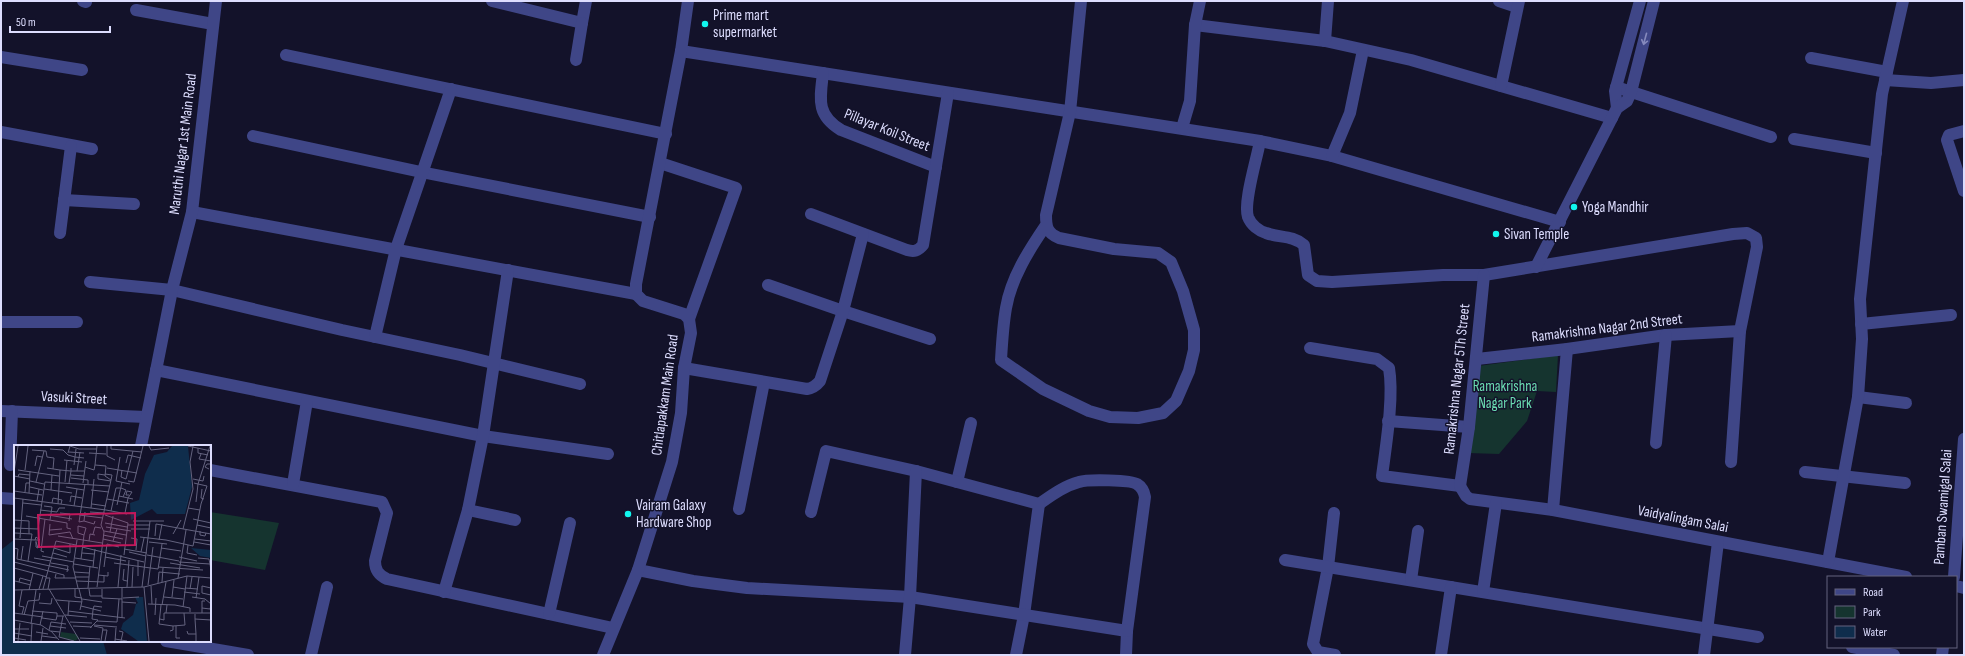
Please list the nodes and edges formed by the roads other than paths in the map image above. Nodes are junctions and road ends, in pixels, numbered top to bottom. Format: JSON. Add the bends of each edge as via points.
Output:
{"nodes":[{"id":1,"x":216,"y":1,"type":"edge"},
{"id":2,"x":492,"y":1,"type":"edge"},
{"id":3,"x":586,"y":1,"type":"edge"},
{"id":4,"x":688,"y":1,"type":"edge"},
{"id":5,"x":1081,"y":1,"type":"edge"},
{"id":6,"x":1200,"y":1,"type":"edge"},
{"id":7,"x":1328,"y":1,"type":"edge"},
{"id":8,"x":1499,"y":1,"type":"edge"},
{"id":9,"x":1640,"y":1,"type":"edge"},
{"id":10,"x":1654,"y":1,"type":"edge"},
{"id":11,"x":1903,"y":1,"type":"edge"},
{"id":12,"x":1518,"y":4,"type":"edge"},
{"id":13,"x":136,"y":10,"type":"dead end"},
{"id":14,"x":582,"y":23,"type":"junction"},
{"id":15,"x":213,"y":24,"type":"junction"},
{"id":16,"x":1195,"y":25,"type":"junction"},
{"id":17,"x":1325,"y":41,"type":"junction"},
{"id":18,"x":1363,"y":50,"type":"junction"},
{"id":19,"x":681,"y":51,"type":"junction"},
{"id":20,"x":286,"y":55,"type":"dead end"},
{"id":21,"x":1,"y":57,"type":"edge"},
{"id":22,"x":1811,"y":58,"type":"dead end"},
{"id":23,"x":576,"y":60,"type":"dead end"},
{"id":24,"x":82,"y":70,"type":"dead end"},
{"id":25,"x":823,"y":73,"type":"junction"},
{"id":26,"x":1886,"y":76,"type":"junction"},
{"id":27,"x":1964,"y":80,"type":"edge"},
{"id":28,"x":1501,"y":86,"type":"junction"},
{"id":29,"x":1616,"y":87,"type":"junction"},
{"id":30,"x":451,"y":89,"type":"junction"},
{"id":31,"x":1631,"y":92,"type":"junction"},
{"id":32,"x":948,"y":93,"type":"junction"},
{"id":33,"x":1070,"y":112,"type":"junction"},
{"id":34,"x":1615,"y":113,"type":"junction"},
{"id":35,"x":1182,"y":128,"type":"junction"},
{"id":36,"x":1964,"y":131,"type":"edge"},
{"id":37,"x":1,"y":132,"type":"edge"},
{"id":38,"x":666,"y":134,"type":"junction"},
{"id":39,"x":253,"y":136,"type":"dead end"},
{"id":40,"x":1771,"y":137,"type":"dead end"},
{"id":41,"x":1794,"y":139,"type":"dead end"},
{"id":42,"x":1260,"y":141,"type":"junction"},
{"id":43,"x":71,"y":146,"type":"junction"},
{"id":44,"x":92,"y":149,"type":"dead end"},
{"id":45,"x":1876,"y":153,"type":"junction"},
{"id":46,"x":1332,"y":156,"type":"junction"},
{"id":47,"x":660,"y":163,"type":"junction"},
{"id":48,"x":936,"y":167,"type":"junction"},
{"id":49,"x":421,"y":172,"type":"junction"},
{"id":50,"x":1964,"y":191,"type":"edge"},
{"id":51,"x":64,"y":200,"type":"junction"},
{"id":52,"x":134,"y":204,"type":"dead end"},
{"id":53,"x":192,"y":212,"type":"junction"},
{"id":54,"x":811,"y":214,"type":"dead end"},
{"id":55,"x":650,"y":216,"type":"junction"},
{"id":56,"x":1560,"y":222,"type":"junction"},
{"id":57,"x":1046,"y":225,"type":"junction"},
{"id":58,"x":60,"y":233,"type":"dead end"},
{"id":59,"x":863,"y":234,"type":"junction"},
{"id":60,"x":396,"y":249,"type":"junction"},
{"id":61,"x":1536,"y":267,"type":"junction"},
{"id":62,"x":508,"y":270,"type":"junction"},
{"id":63,"x":1484,"y":275,"type":"junction"},
{"id":64,"x":90,"y":282,"type":"dead end"},
{"id":65,"x":768,"y":284,"type":"dead end"},
{"id":66,"x":172,"y":290,"type":"junction"},
{"id":67,"x":636,"y":294,"type":"junction"},
{"id":68,"x":843,"y":311,"type":"junction"},
{"id":69,"x":1951,"y":315,"type":"dead end"},
{"id":70,"x":689,"y":319,"type":"junction"},
{"id":71,"x":1,"y":322,"type":"edge"},
{"id":72,"x":77,"y":322,"type":"dead end"},
{"id":73,"x":1861,"y":324,"type":"junction"},
{"id":74,"x":1740,"y":331,"type":"junction"},
{"id":75,"x":1666,"y":335,"type":"junction"},
{"id":76,"x":375,"y":337,"type":"junction"},
{"id":77,"x":930,"y":339,"type":"dead end"},
{"id":78,"x":1310,"y":348,"type":"dead end"},
{"id":79,"x":1567,"y":349,"type":"junction"},
{"id":80,"x":1477,"y":359,"type":"junction"},
{"id":81,"x":493,"y":363,"type":"junction"},
{"id":82,"x":684,"y":368,"type":"junction"},
{"id":83,"x":156,"y":370,"type":"junction"},
{"id":84,"x":764,"y":382,"type":"junction"},
{"id":85,"x":580,"y":384,"type":"dead end"},
{"id":86,"x":1858,"y":397,"type":"junction"},
{"id":87,"x":307,"y":402,"type":"junction"},
{"id":88,"x":1906,"y":403,"type":"dead end"},
{"id":89,"x":6,"y":411,"type":"edge"},
{"id":90,"x":146,"y":417,"type":"junction"},
{"id":91,"x":1388,"y":421,"type":"junction"},
{"id":92,"x":971,"y":424,"type":"dead end"},
{"id":93,"x":1469,"y":427,"type":"junction"},
{"id":94,"x":483,"y":436,"type":"junction"},
{"id":95,"x":1964,"y":439,"type":"edge"},
{"id":96,"x":1656,"y":443,"type":"dead end"},
{"id":97,"x":141,"y":445,"type":"edge"},
{"id":98,"x":608,"y":454,"type":"dead end"},
{"id":99,"x":1963,"y":460,"type":"edge"},
{"id":100,"x":1731,"y":462,"type":"dead end"},
{"id":101,"x":10,"y":465,"type":"dead end"},
{"id":102,"x":211,"y":470,"type":"edge"},
{"id":103,"x":916,"y":471,"type":"junction"},
{"id":104,"x":1805,"y":472,"type":"dead end"},
{"id":105,"x":1844,"y":477,"type":"junction"},
{"id":106,"x":957,"y":482,"type":"junction"},
{"id":107,"x":1906,"y":483,"type":"dead end"},
{"id":108,"x":293,"y":484,"type":"junction"},
{"id":109,"x":1460,"y":486,"type":"junction"},
{"id":110,"x":1,"y":498,"type":"edge"},
{"id":111,"x":14,"y":499,"type":"edge"},
{"id":112,"x":1496,"y":503,"type":"junction"},
{"id":113,"x":1039,"y":504,"type":"junction"},
{"id":114,"x":739,"y":509,"type":"dead end"},
{"id":115,"x":468,"y":510,"type":"junction"},
{"id":116,"x":1553,"y":510,"type":"junction"},
{"id":117,"x":811,"y":512,"type":"dead end"},
{"id":118,"x":1334,"y":513,"type":"dead end"},
{"id":119,"x":515,"y":520,"type":"dead end"},
{"id":120,"x":1961,"y":522,"type":"edge"},
{"id":121,"x":570,"y":523,"type":"dead end"},
{"id":122,"x":1418,"y":531,"type":"dead end"},
{"id":123,"x":1718,"y":542,"type":"junction"},
{"id":124,"x":1284,"y":560,"type":"dead end"},
{"id":125,"x":1828,"y":562,"type":"junction"},
{"id":126,"x":1328,"y":567,"type":"junction"},
{"id":127,"x":638,"y":570,"type":"junction"},
{"id":128,"x":1901,"y":576,"type":"edge"},
{"id":129,"x":1954,"y":576,"type":"edge"},
{"id":130,"x":1411,"y":580,"type":"junction"},
{"id":131,"x":327,"y":587,"type":"dead end"},
{"id":132,"x":1451,"y":587,"type":"junction"},
{"id":133,"x":444,"y":592,"type":"junction"},
{"id":134,"x":1483,"y":592,"type":"junction"},
{"id":135,"x":910,"y":597,"type":"junction"},
{"id":136,"x":549,"y":614,"type":"junction"},
{"id":137,"x":1024,"y":615,"type":"junction"},
{"id":138,"x":613,"y":628,"type":"junction"},
{"id":139,"x":1707,"y":628,"type":"junction"},
{"id":140,"x":1127,"y":631,"type":"junction"},
{"id":141,"x":1758,"y":637,"type":"dead end"},
{"id":142,"x":169,"y":642,"type":"edge"},
{"id":143,"x":1857,"y":648,"type":"edge"},
{"id":144,"x":196,"y":651,"type":"edge"},
{"id":145,"x":248,"y":655,"type":"edge"},
{"id":146,"x":311,"y":655,"type":"edge"},
{"id":147,"x":603,"y":655,"type":"edge"},
{"id":148,"x":905,"y":655,"type":"edge"},
{"id":149,"x":1016,"y":655,"type":"edge"},
{"id":150,"x":1126,"y":655,"type":"edge"},
{"id":151,"x":1335,"y":655,"type":"edge"},
{"id":152,"x":1441,"y":655,"type":"edge"},
{"id":153,"x":1704,"y":655,"type":"edge"},
{"id":154,"x":1894,"y":655,"type":"edge"}],
"edges":[{"from":1,"to":15,"type":"street","name":"Maruthi Nagar 1st Main Road"},
{"from":2,"to":14,"type":"street"},
{"from":3,"to":14,"type":"street"},
{"from":4,"to":19,"type":"street"},
{"from":5,"to":33,"type":"street"},
{"from":6,"to":16,"type":"street"},
{"from":7,"to":17,"type":"street"},
{"from":8,"to":12,"type":"street"},
{"from":9,"to":29,"type":"street"},
{"from":10,"to":31,"type":"street","one_way":true},
{"from":11,"to":26,"type":"street"},
{"from":12,"to":28,"type":"street"},
{"from":13,"to":15,"type":"street"},
{"from":14,"to":23,"type":"street"},
{"from":15,"to":53,"type":"street","name":"Maruthi Nagar 1st Main Road"},
{"from":16,"to":17,"type":"street"},
{"from":16,"to":35,"type":"street","via":[[1190,101]]},
{"from":17,"to":18,"type":"street"},
{"from":18,"to":28,"type":"street","via":[[1412,60]]},
{"from":18,"to":46,"type":"street","via":[[1350,113]]},
{"from":19,"to":25,"type":"street"},
{"from":19,"to":38,"type":"street"},
{"from":20,"to":30,"type":"street"},
{"from":21,"to":24,"type":"street"},
{"from":22,"to":26,"type":"street"},
{"from":25,"to":32,"type":"street"},
{"from":25,"to":48,"type":"street","name":"Pillayar Koil Street","via":[[820,102],[832,125]]},
{"from":26,"to":27,"type":"street","via":[[1931,83]]},
{"from":26,"to":45,"type":"street"},
{"from":28,"to":34,"type":"street"},
{"from":29,"to":31,"type":"street"},
{"from":29,"to":34,"type":"street"},
{"from":30,"to":38,"type":"street"},
{"from":30,"to":49,"type":"street"},
{"from":31,"to":34,"type":"street","via":[[1627,102]]},
{"from":31,"to":40,"type":"street"},
{"from":32,"to":33,"type":"street"},
{"from":32,"to":48,"type":"street"},
{"from":33,"to":35,"type":"street"},
{"from":33,"to":57,"type":"street","via":[[1046,214]]},
{"from":34,"to":56,"type":"street"},
{"from":35,"to":42,"type":"street"},
{"from":36,"to":50,"type":"street","via":[[1949,135],[1947,140]]},
{"from":37,"to":43,"type":"street"},
{"from":38,"to":47,"type":"street"},
{"from":39,"to":49,"type":"street"},
{"from":41,"to":45,"type":"street"},
{"from":42,"to":46,"type":"street"},
{"from":42,"to":63,"type":"street","via":[[1248,202],[1248,217],[1258,230],[1267,234],[1291,237],[1304,245],[1308,275],[1317,281],[1357,282],[1443,275]]},
{"from":43,"to":44,"type":"street"},
{"from":43,"to":51,"type":"street"},
{"from":45,"to":73,"type":"street","via":[[1860,299]]},
{"from":46,"to":56,"type":"street"},
{"from":47,"to":55,"type":"street"},
{"from":47,"to":70,"type":"street","via":[[736,188]]},
{"from":48,"to":59,"type":"street","via":[[920,250],[912,252]]},
{"from":49,"to":55,"type":"street"},
{"from":49,"to":60,"type":"street"},
{"from":51,"to":52,"type":"street"},
{"from":51,"to":58,"type":"street"},
{"from":53,"to":60,"type":"street","name":"Chitlapakkam Main Road"},
{"from":53,"to":66,"type":"street","name":"Maruthi Nagar 1st Main Road"},
{"from":54,"to":59,"type":"street"},
{"from":55,"to":67,"type":"street"},
{"from":56,"to":61,"type":"street"},
{"from":57,"to":57,"type":"street","via":[[1032,245],[1012,288],[1006,307],[1000,360],[1043,389],[1089,411],[1110,417],[1138,418],[1163,413],[1176,401],[1189,371],[1194,350],[1191,315],[1171,262],[1158,253],[1114,250],[1060,238],[1047,231]]},
{"from":59,"to":68,"type":"street"},
{"from":60,"to":62,"type":"street","name":"Chitlapakkam Main Road"},
{"from":60,"to":76,"type":"street"},
{"from":61,"to":63,"type":"street"},
{"from":61,"to":74,"type":"street","via":[[1747,233],[1756,238],[1757,247]]},
{"from":62,"to":67,"type":"street","name":"Chitlapakkam Main Road"},
{"from":62,"to":81,"type":"street"},
{"from":63,"to":80,"type":"street","name":"Ramakrishna Nagar 5Th Street"},
{"from":64,"to":66,"type":"street"},
{"from":65,"to":68,"type":"street"},
{"from":66,"to":76,"type":"street"},
{"from":66,"to":83,"type":"street","name":"Maruthi Nagar 1st Main Road"},
{"from":67,"to":70,"type":"street","name":"Chitlapakkam Main Road","via":[[643,301],[678,311]]},
{"from":68,"to":77,"type":"street"},
{"from":68,"to":84,"type":"street","via":[[818,385],[807,389]]},
{"from":69,"to":73,"type":"street"},
{"from":70,"to":82,"type":"street","name":"Chitlapakkam Main Road","via":[[691,333]]},
{"from":71,"to":72,"type":"street"},
{"from":73,"to":86,"type":"street"},
{"from":74,"to":75,"type":"street","name":"Ramakrishna Nagar 2nd Street"},
{"from":74,"to":100,"type":"street"},
{"from":75,"to":79,"type":"street","name":"Ramakrishna Nagar 2nd Street"},
{"from":75,"to":96,"type":"street"},
{"from":76,"to":81,"type":"street"},
{"from":78,"to":91,"type":"street","via":[[1377,359],[1386,364],[1391,376]]},
{"from":79,"to":80,"type":"street","name":"Ramakrishna Nagar 2nd Street"},
{"from":79,"to":116,"type":"street"},
{"from":80,"to":93,"type":"street","name":"Ramakrishna Nagar 5Th Street"},
{"from":81,"to":85,"type":"street"},
{"from":81,"to":94,"type":"street"},
{"from":82,"to":84,"type":"street"},
{"from":82,"to":127,"type":"street","name":"Chitlapakkam Main Road","via":[[681,413],[672,462]]},
{"from":83,"to":87,"type":"street"},
{"from":83,"to":90,"type":"street","name":"Maruthi Nagar 1st Main Road"},
{"from":84,"to":114,"type":"street"},
{"from":86,"to":88,"type":"street"},
{"from":86,"to":105,"type":"street"},
{"from":87,"to":94,"type":"street"},
{"from":87,"to":108,"type":"street"},
{"from":89,"to":90,"type":"street","name":"Vasuki Street"},
{"from":89,"to":101,"type":"street"},
{"from":90,"to":97,"type":"street","name":"Maruthi Nagar 1st Main Road"},
{"from":91,"to":93,"type":"street"},
{"from":91,"to":109,"type":"street","via":[[1382,476]]},
{"from":92,"to":106,"type":"street"},
{"from":93,"to":109,"type":"street","name":"Ramakrishna Nagar 5Th Street"},
{"from":94,"to":98,"type":"street"},
{"from":94,"to":115,"type":"street"},
{"from":95,"to":99,"type":"street","name":"Pamban Swamigal Salai"},
{"from":99,"to":120,"type":"street","name":"Pamban Swamigal Salai"},
{"from":102,"to":108,"type":"street"},
{"from":103,"to":106,"type":"street"},
{"from":103,"to":117,"type":"street","via":[[826,451]]},
{"from":103,"to":135,"type":"street"},
{"from":104,"to":105,"type":"street"},
{"from":105,"to":107,"type":"street"},
{"from":105,"to":125,"type":"street"},
{"from":106,"to":113,"type":"street"},
{"from":108,"to":133,"type":"street","via":[[382,502],[387,512],[375,560],[377,572],[387,579]]},
{"from":109,"to":112,"type":"street","name":"Vaidyalingam Salai","via":[[1470,499]]},
{"from":110,"to":111,"type":"street"},
{"from":112,"to":116,"type":"street","name":"Vaidyalingam Salai"},
{"from":112,"to":134,"type":"street"},
{"from":113,"to":137,"type":"street"},
{"from":113,"to":140,"type":"street","via":[[1057,491],[1081,481],[1136,483],[1142,488],[1145,497]]},
{"from":115,"to":119,"type":"street"},
{"from":115,"to":133,"type":"street"},
{"from":116,"to":123,"type":"street","name":"Vaidyalingam Salai"},
{"from":118,"to":126,"type":"street"},
{"from":120,"to":129,"type":"street","name":"Pamban Swamigal Salai"},
{"from":121,"to":136,"type":"street"},
{"from":122,"to":130,"type":"street"},
{"from":123,"to":125,"type":"street","name":"Vaidyalingam Salai"},
{"from":123,"to":139,"type":"street"},
{"from":124,"to":126,"type":"street"},
{"from":125,"to":128,"type":"street","name":"Vaidyalingam Salai"},
{"from":126,"to":130,"type":"street"},
{"from":126,"to":151,"type":"street","via":[[1313,644],[1318,652]]},
{"from":127,"to":135,"type":"street","via":[[747,588]]},
{"from":127,"to":138,"type":"street","name":"Chitlapakkam Main Road"},
{"from":130,"to":132,"type":"street"},
{"from":131,"to":146,"type":"street"},
{"from":132,"to":134,"type":"street"},
{"from":132,"to":152,"type":"street"},
{"from":133,"to":136,"type":"street"},
{"from":134,"to":139,"type":"street"},
{"from":135,"to":137,"type":"street"},
{"from":135,"to":148,"type":"street"},
{"from":136,"to":138,"type":"street"},
{"from":137,"to":140,"type":"street"},
{"from":137,"to":149,"type":"street"},
{"from":138,"to":147,"type":"street","name":"Chitlapakkam Main Road"},
{"from":139,"to":141,"type":"street"},
{"from":139,"to":153,"type":"street"},
{"from":140,"to":150,"type":"street"},
{"from":142,"to":144,"type":"street"},
{"from":143,"to":154,"type":"street"},
{"from":144,"to":145,"type":"street"}]}
